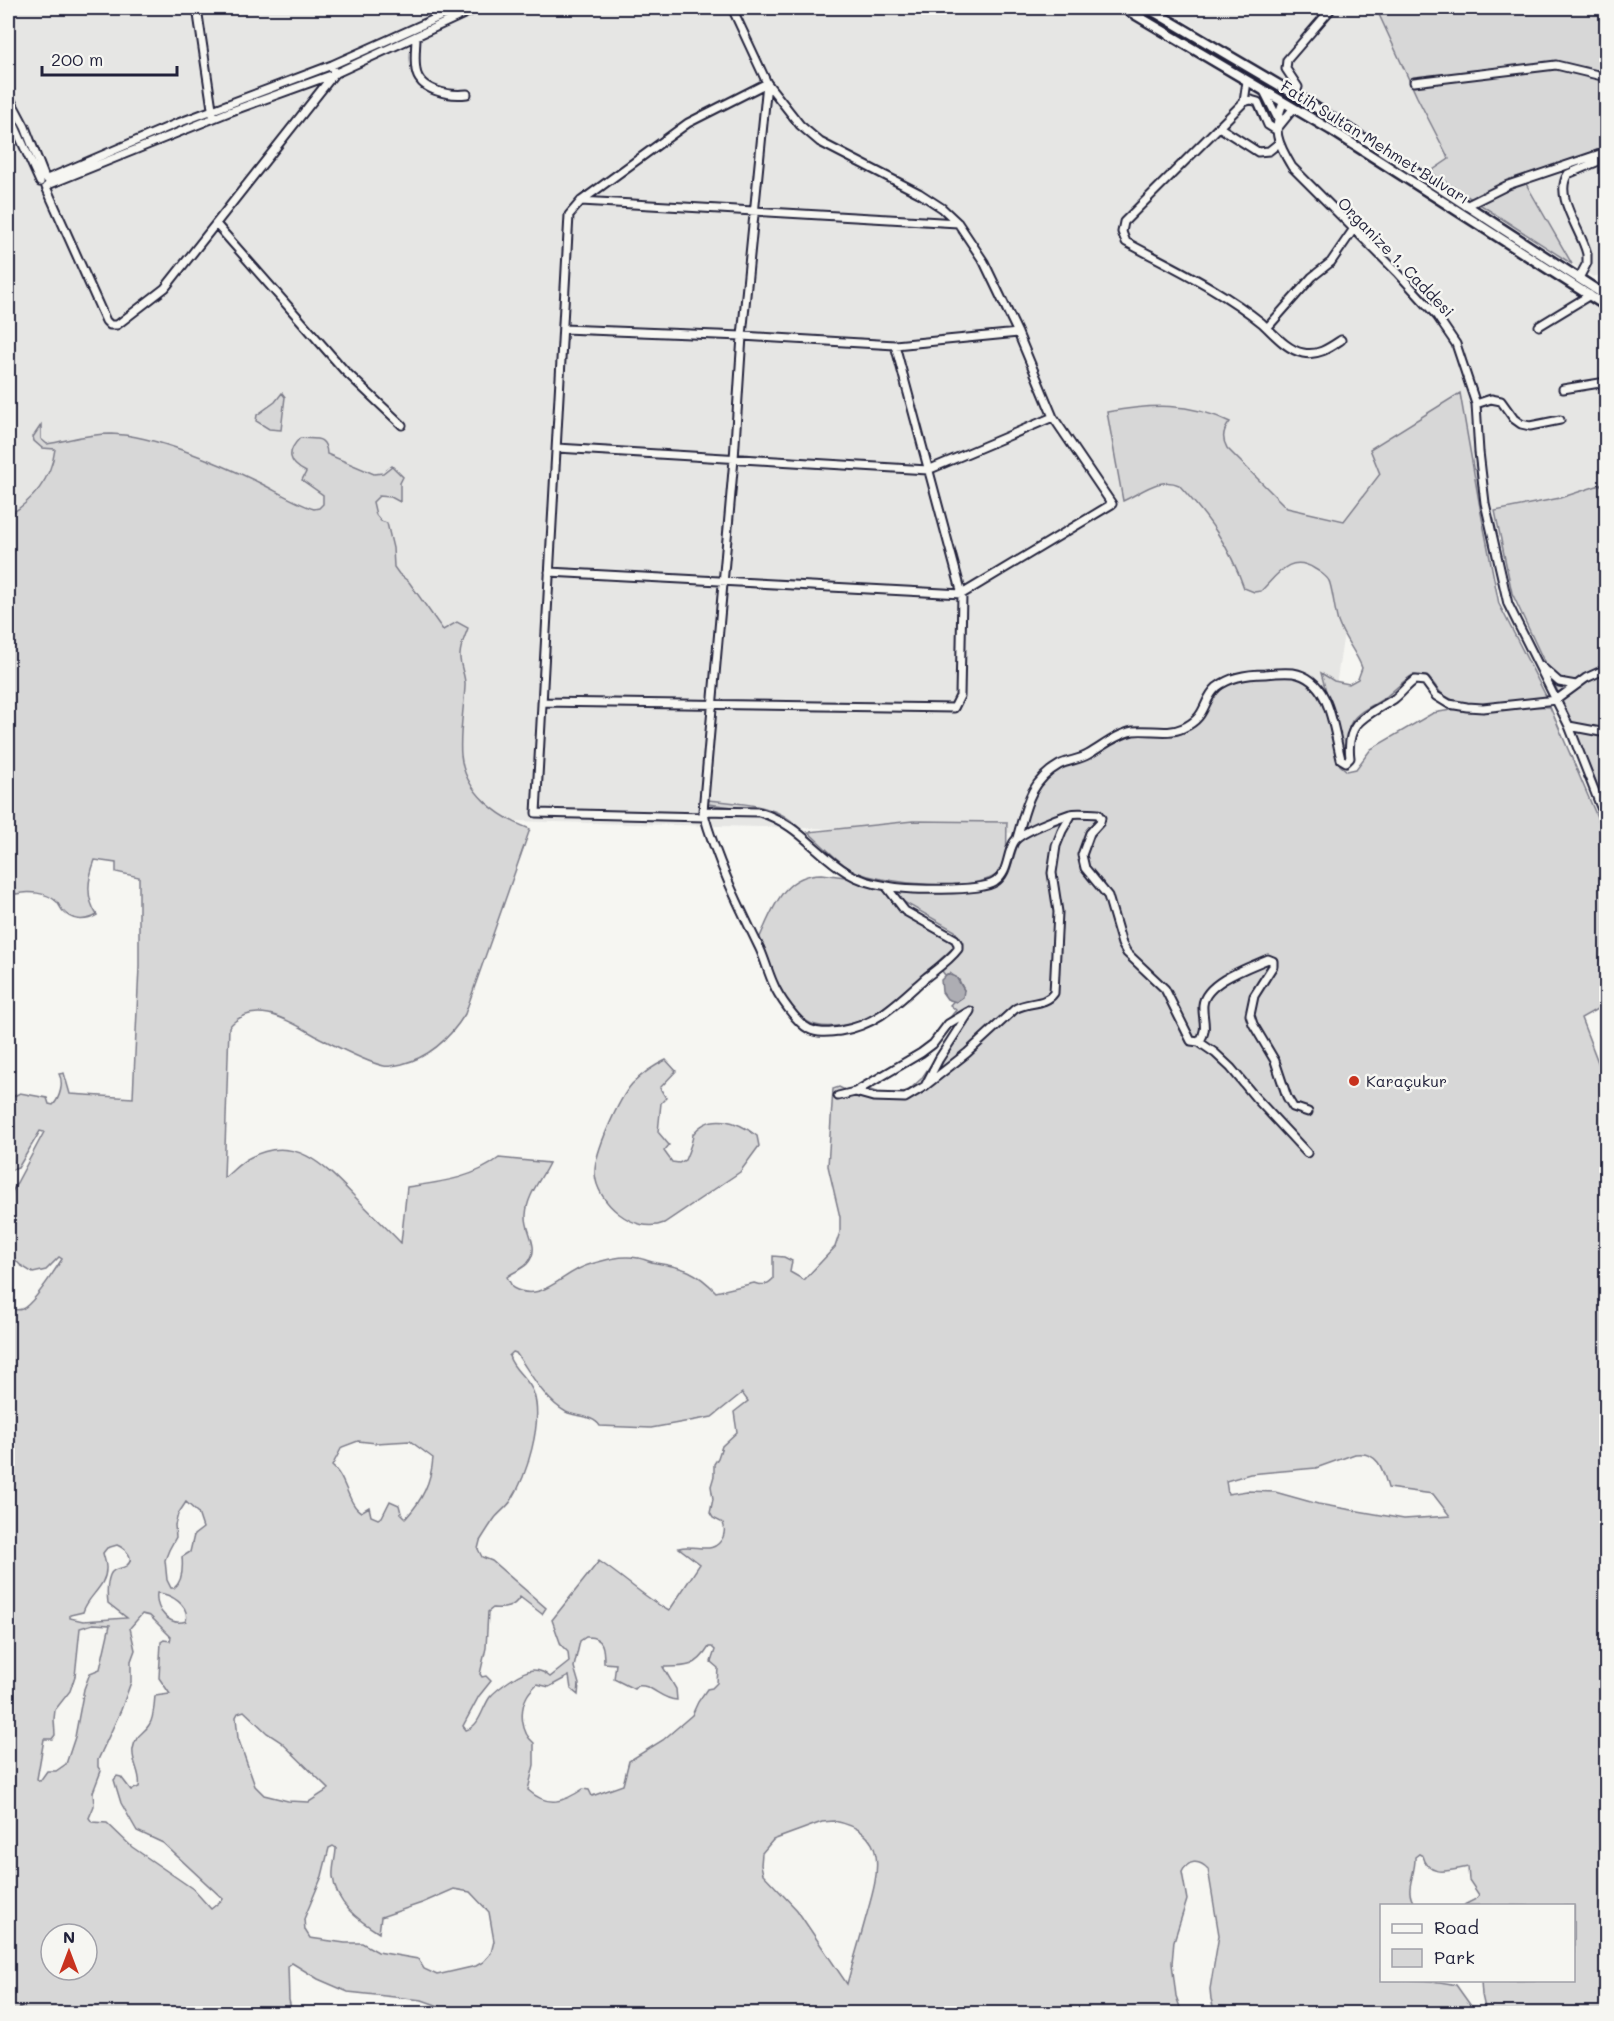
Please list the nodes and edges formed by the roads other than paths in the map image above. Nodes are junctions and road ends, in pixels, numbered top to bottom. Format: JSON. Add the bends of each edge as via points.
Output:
{"nodes":[{"id":1,"x":197,"y":8,"type":"edge"},
{"id":2,"x":459,"y":8,"type":"edge"},
{"id":3,"x":477,"y":8,"type":"edge"},
{"id":4,"x":732,"y":8,"type":"edge"},
{"id":5,"x":1124,"y":8,"type":"edge"},
{"id":6,"x":1148,"y":8,"type":"edge"},
{"id":7,"x":1332,"y":8,"type":"edge"},
{"id":8,"x":416,"y":36,"type":"junction"},
{"id":9,"x":332,"y":65,"type":"junction"},
{"id":10,"x":334,"y":74,"type":"junction"},
{"id":11,"x":1606,"y":77,"type":"edge"},
{"id":12,"x":1247,"y":81,"type":"junction"},
{"id":13,"x":1414,"y":82,"type":"dead end"},
{"id":14,"x":767,"y":83,"type":"junction"},
{"id":15,"x":1264,"y":91,"type":"junction"},
{"id":16,"x":466,"y":94,"type":"dead end"},
{"id":17,"x":8,"y":95,"type":"edge"},
{"id":18,"x":1295,"y":95,"type":"junction"},
{"id":19,"x":1244,"y":102,"type":"junction"},
{"id":20,"x":1283,"y":103,"type":"junction"},
{"id":21,"x":1293,"y":109,"type":"junction"},
{"id":22,"x":8,"y":111,"type":"edge"},
{"id":23,"x":213,"y":114,"type":"junction"},
{"id":24,"x":1278,"y":119,"type":"junction"},
{"id":25,"x":1219,"y":127,"type":"junction"},
{"id":26,"x":1276,"y":130,"type":"junction"},
{"id":27,"x":1279,"y":143,"type":"junction"},
{"id":28,"x":1606,"y":152,"type":"edge"},
{"id":29,"x":1606,"y":158,"type":"edge"},
{"id":30,"x":45,"y":182,"type":"junction"},
{"id":31,"x":581,"y":201,"type":"junction"},
{"id":32,"x":1466,"y":206,"type":"junction"},
{"id":33,"x":755,"y":211,"type":"junction"},
{"id":34,"x":958,"y":223,"type":"junction"},
{"id":35,"x":216,"y":224,"type":"junction"},
{"id":36,"x":1353,"y":230,"type":"junction"},
{"id":37,"x":1579,"y":278,"type":"junction"},
{"id":38,"x":1590,"y":295,"type":"junction"},
{"id":39,"x":1606,"y":296,"type":"edge"},
{"id":40,"x":1606,"y":306,"type":"edge"},
{"id":41,"x":1539,"y":326,"type":"dead end"},
{"id":42,"x":1267,"y":328,"type":"junction"},
{"id":43,"x":563,"y":329,"type":"junction"},
{"id":44,"x":1018,"y":333,"type":"junction"},
{"id":45,"x":742,"y":336,"type":"junction"},
{"id":46,"x":1341,"y":340,"type":"dead end"},
{"id":47,"x":895,"y":345,"type":"junction"},
{"id":48,"x":1606,"y":382,"type":"edge"},
{"id":49,"x":1563,"y":389,"type":"dead end"},
{"id":50,"x":1476,"y":404,"type":"junction"},
{"id":51,"x":1053,"y":417,"type":"junction"},
{"id":52,"x":1560,"y":420,"type":"dead end"},
{"id":53,"x":402,"y":425,"type":"dead end"},
{"id":54,"x":557,"y":448,"type":"junction"},
{"id":55,"x":734,"y":459,"type":"junction"},
{"id":56,"x":928,"y":470,"type":"junction"},
{"id":57,"x":549,"y":572,"type":"junction"},
{"id":58,"x":723,"y":581,"type":"junction"},
{"id":59,"x":962,"y":594,"type":"junction"},
{"id":60,"x":1537,"y":662,"type":"junction"},
{"id":61,"x":1606,"y":669,"type":"edge"},
{"id":62,"x":1576,"y":684,"type":"junction"},
{"id":63,"x":1556,"y":700,"type":"junction"},
{"id":64,"x":542,"y":702,"type":"junction"},
{"id":65,"x":711,"y":704,"type":"junction"},
{"id":66,"x":1569,"y":726,"type":"junction"},
{"id":67,"x":1606,"y":733,"type":"edge"},
{"id":68,"x":1072,"y":813,"type":"junction"},
{"id":69,"x":704,"y":814,"type":"junction"},
{"id":70,"x":1606,"y":820,"type":"edge"},
{"id":71,"x":1017,"y":838,"type":"junction"},
{"id":72,"x":886,"y":886,"type":"junction"},
{"id":73,"x":1199,"y":1042,"type":"junction"},
{"id":74,"x":925,"y":1086,"type":"junction"},
{"id":75,"x":855,"y":1092,"type":"junction"},
{"id":76,"x":838,"y":1096,"type":"dead end"},
{"id":77,"x":1308,"y":1112,"type":"dead end"},
{"id":78,"x":1307,"y":1153,"type":"dead end"}],
"edges":[{"from":1,"to":23,"type":"street"},
{"from":2,"to":9,"type":"street"},
{"from":3,"to":8,"type":"street"},
{"from":4,"to":14,"type":"street"},
{"from":5,"to":12,"type":"main road","name":"Fatih Sultan Mehmet Bulvarı"},
{"from":6,"to":18,"type":"main road","name":"Fatih Sultan Mehmet Bulvarı"},
{"from":7,"to":18,"type":"street","via":[[1287,60],[1286,69],[1298,87]]},
{"from":8,"to":10,"type":"street"},
{"from":8,"to":16,"type":"street","via":[[416,70],[420,80],[442,93]]},
{"from":9,"to":10,"type":"street"},
{"from":9,"to":23,"type":"street"},
{"from":10,"to":23,"type":"street"},
{"from":10,"to":35,"type":"street"},
{"from":11,"to":13,"type":"street","via":[[1556,65]]},
{"from":12,"to":15,"type":"main road","name":"Fatih Sultan Mehmet Bulvarı"},
{"from":12,"to":19,"type":"street"},
{"from":14,"to":31,"type":"street","via":[[688,123]]},
{"from":14,"to":33,"type":"street"},
{"from":14,"to":34,"type":"street","via":[[800,125],[820,142],[919,193]]},
{"from":15,"to":20,"type":"main road","name":"Fatih Sultan Mehmet Bulvarı"},
{"from":15,"to":24,"type":"street"},
{"from":17,"to":30,"type":"street","via":[[26,127]]},
{"from":18,"to":20,"type":"main road"},
{"from":18,"to":21,"type":"main road"},
{"from":18,"to":32,"type":"main road","name":"Fatih Sultan Mehmet Bulvarı"},
{"from":19,"to":25,"type":"street"},
{"from":19,"to":26,"type":"street","via":[[1258,102],[1268,125]]},
{"from":20,"to":21,"type":"main road","name":"Fatih Sultan Mehmet Bulvarı"},
{"from":20,"to":24,"type":"street"},
{"from":21,"to":26,"type":"street"},
{"from":21,"to":38,"type":"main road","name":"Fatih Sultan Mehmet Bulvarı"},
{"from":22,"to":30,"type":"street"},
{"from":23,"to":30,"type":"street"},
{"from":24,"to":26,"type":"street"},
{"from":25,"to":27,"type":"street","via":[[1258,152],[1269,151]]},
{"from":25,"to":42,"type":"street","via":[[1124,222],[1122,235],[1126,242],[1244,309]]},
{"from":26,"to":27,"type":"street","name":"Organize 1. Caddesi"},
{"from":27,"to":36,"type":"street","name":"Organize 1. Caddesi","via":[[1292,167]]},
{"from":28,"to":32,"type":"street","via":[[1508,185]]},
{"from":29,"to":37,"type":"street","via":[[1568,174],[1563,185],[1566,203],[1587,254]]},
{"from":30,"to":35,"type":"street","via":[[106,321],[112,326],[125,321],[165,288]]},
{"from":31,"to":33,"type":"street"},
{"from":31,"to":43,"type":"street","via":[[569,215]]},
{"from":32,"to":37,"type":"main road","name":"Fatih Sultan Mehmet Bulvarı"},
{"from":33,"to":34,"type":"street"},
{"from":33,"to":45,"type":"street"},
{"from":34,"to":44,"type":"street","via":[[984,262]]},
{"from":35,"to":53,"type":"street","via":[[344,370]]},
{"from":36,"to":42,"type":"street","via":[[1327,266],[1312,277]]},
{"from":36,"to":50,"type":"street","name":"Organize 1. Caddesi","via":[[1437,316],[1456,344]]},
{"from":37,"to":39,"type":"main road","name":"Fatih Sultan Mehmet Bulvarı"},
{"from":38,"to":40,"type":"main road","name":"Fatih Sultan Mehmet Bulvarı"},
{"from":38,"to":41,"type":"street"},
{"from":42,"to":46,"type":"street","via":[[1302,353],[1319,352]]},
{"from":43,"to":45,"type":"street"},
{"from":43,"to":54,"type":"street"},
{"from":44,"to":47,"type":"street"},
{"from":44,"to":51,"type":"street"},
{"from":45,"to":47,"type":"street"},
{"from":45,"to":55,"type":"street"},
{"from":47,"to":56,"type":"street"},
{"from":48,"to":49,"type":"street"},
{"from":50,"to":52,"type":"street","via":[[1491,399],[1501,401],[1514,419],[1530,426]]},
{"from":50,"to":60,"type":"street","name":"Organize 1. Caddesi","via":[[1483,492],[1508,604]]},
{"from":51,"to":56,"type":"street"},
{"from":51,"to":59,"type":"street","via":[[1112,504]]},
{"from":54,"to":55,"type":"street"},
{"from":54,"to":57,"type":"street"},
{"from":55,"to":56,"type":"street"},
{"from":55,"to":58,"type":"street"},
{"from":56,"to":59,"type":"street"},
{"from":57,"to":58,"type":"street"},
{"from":57,"to":64,"type":"street"},
{"from":58,"to":59,"type":"street"},
{"from":58,"to":65,"type":"street"},
{"from":59,"to":65,"type":"street","via":[[960,696],[954,708]]},
{"from":60,"to":62,"type":"street","via":[[1559,682]]},
{"from":60,"to":63,"type":"street","name":"Organize 1. Caddesi"},
{"from":61,"to":62,"type":"street"},
{"from":62,"to":63,"type":"street"},
{"from":63,"to":66,"type":"street","name":"Organize 1. Caddesi"},
{"from":63,"to":71,"type":"street","via":[[1483,708],[1459,706],[1436,696],[1425,681],[1415,680],[1397,697],[1358,722],[1350,739],[1350,758],[1344,762],[1316,684],[1292,673],[1238,678],[1218,687],[1204,712],[1187,726],[1176,731],[1119,736],[1043,777],[1030,793]]},
{"from":64,"to":65,"type":"street"},
{"from":64,"to":69,"type":"street","via":[[536,813]]},
{"from":65,"to":69,"type":"street"},
{"from":66,"to":67,"type":"street"},
{"from":66,"to":70,"type":"street","name":"Organize 1. Caddesi"},
{"from":68,"to":71,"type":"street"},
{"from":68,"to":73,"type":"street","via":[[1100,816],[1101,821],[1090,833],[1082,855],[1085,868],[1108,896],[1127,953],[1165,989],[1190,1040]]},
{"from":68,"to":74,"type":"street","via":[[1056,846],[1052,873],[1058,912],[1054,993],[1044,1002],[1015,1009]]},
{"from":69,"to":72,"type":"street","via":[[767,814],[798,831],[851,875]]},
{"from":69,"to":72,"type":"street","via":[[711,841],[773,985],[801,1023],[810,1029],[831,1032],[869,1023],[958,949],[955,939],[905,911]]},
{"from":71,"to":72,"type":"street","via":[[1003,874],[991,885],[965,889]]},
{"from":73,"to":77,"type":"street","via":[[1205,1030],[1203,1005],[1207,994],[1235,972],[1272,960],[1273,966],[1254,996],[1250,1015],[1275,1061],[1287,1097],[1293,1107]]},
{"from":73,"to":78,"type":"street","via":[[1232,1068]]},
{"from":74,"to":75,"type":"street","via":[[905,1098],[873,1098]]},
{"from":74,"to":75,"type":"street","via":[[970,1011],[948,1024],[921,1053]]},
{"from":75,"to":76,"type":"street"}]}
